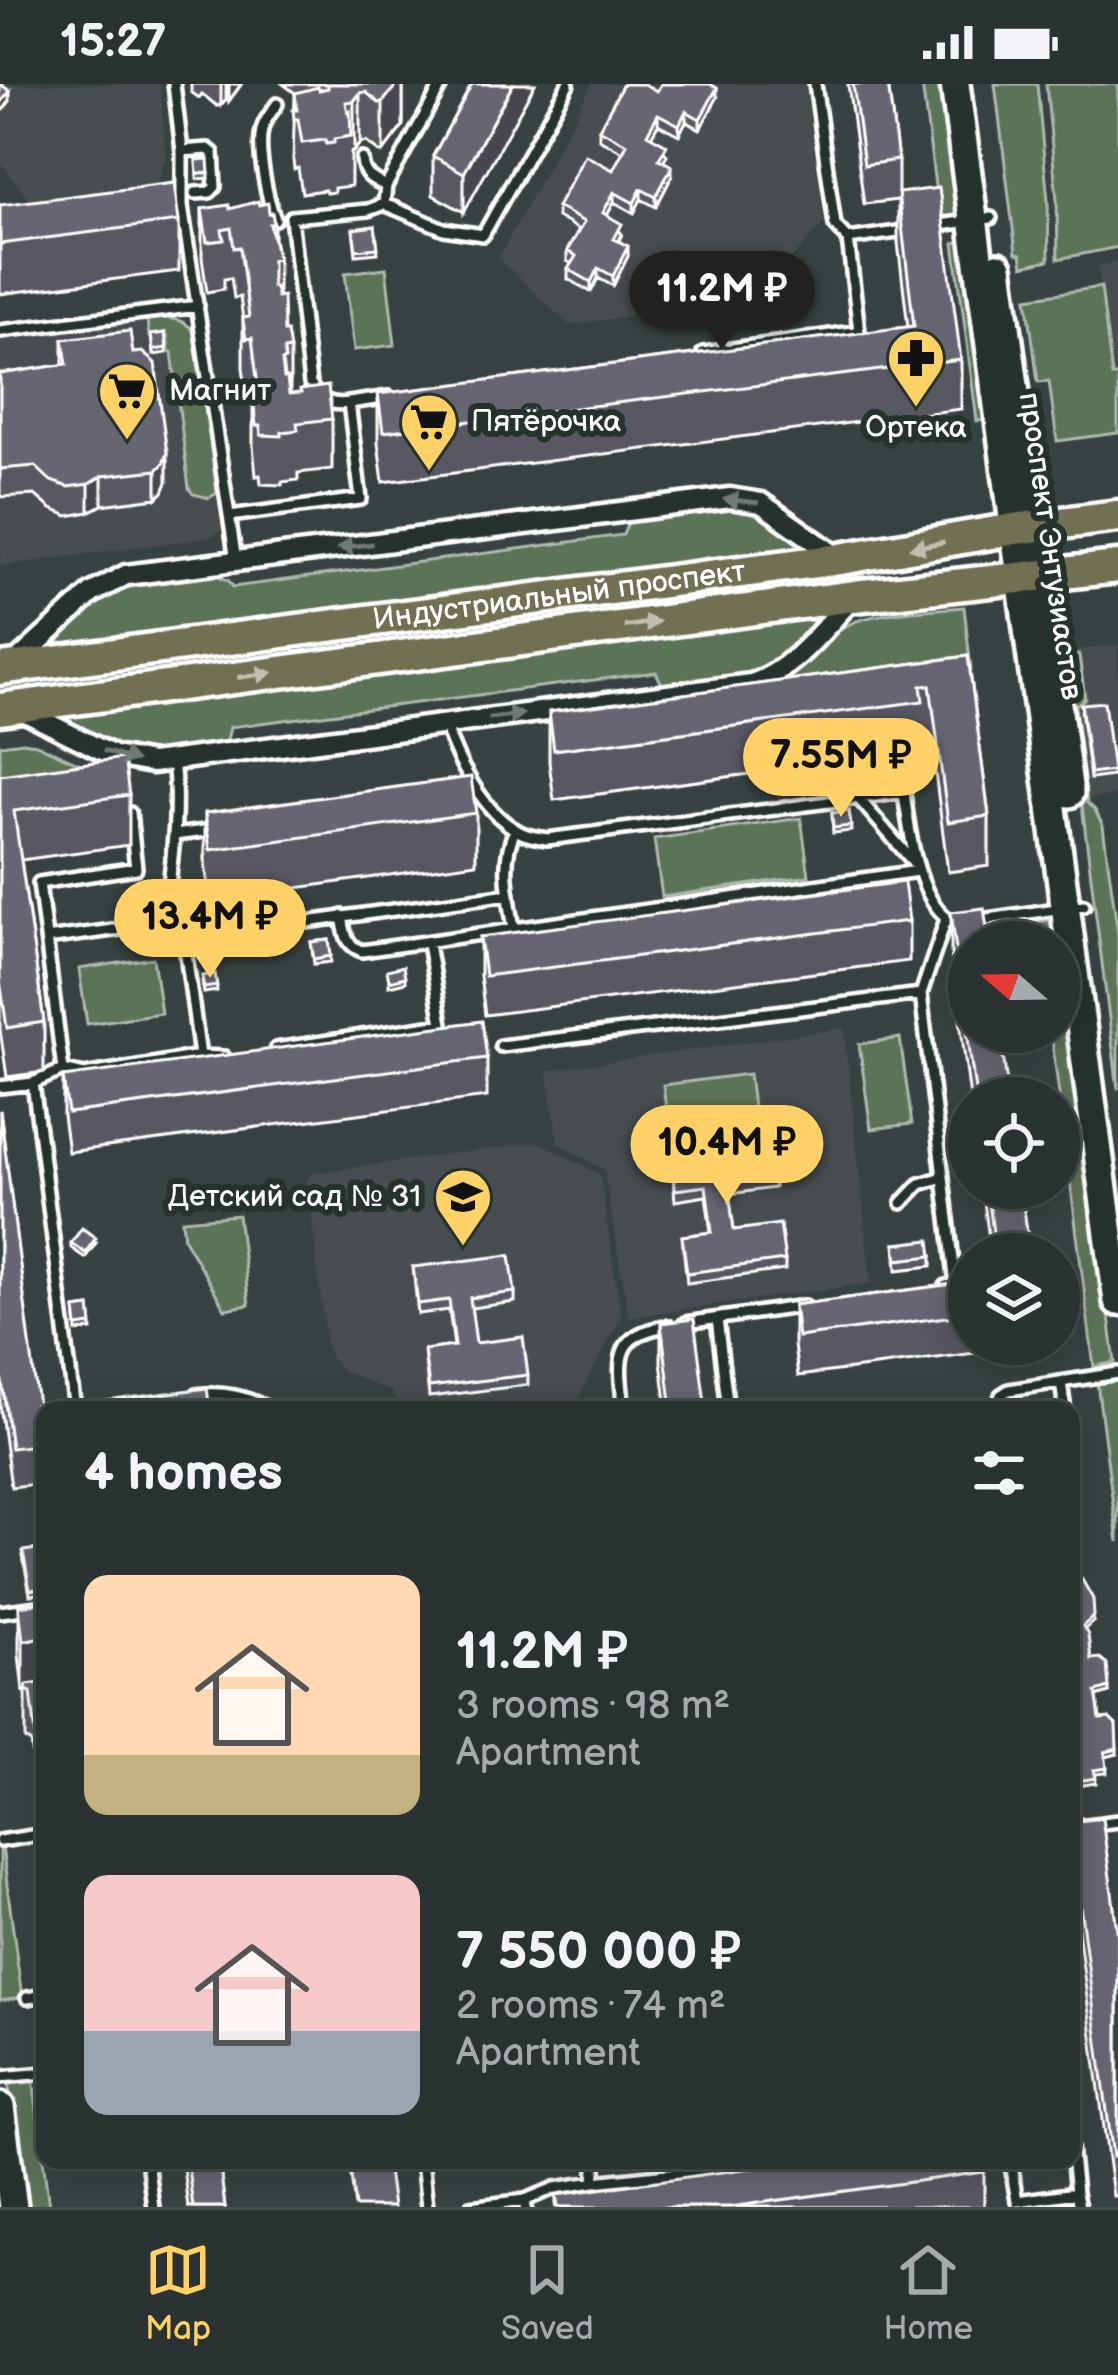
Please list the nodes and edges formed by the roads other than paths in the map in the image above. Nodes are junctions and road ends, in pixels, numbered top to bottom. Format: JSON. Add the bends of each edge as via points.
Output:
{"nodes":[{"id":1,"x":174,"y":84,"type":"edge"},
{"id":2,"x":568,"y":84,"type":"edge"},
{"id":3,"x":815,"y":84,"type":"edge"},
{"id":4,"x":955,"y":84,"type":"edge"},
{"id":5,"x":974,"y":84,"type":"edge"},
{"id":6,"x":440,"y":85,"type":"edge"},
{"id":7,"x":277,"y":104,"type":"dead end"},
{"id":8,"x":182,"y":151,"type":"junction"},
{"id":9,"x":362,"y":159,"type":"dead end"},
{"id":10,"x":386,"y":187,"type":"junction"},
{"id":11,"x":195,"y":193,"type":"dead end"},
{"id":12,"x":384,"y":204,"type":"junction"},
{"id":13,"x":182,"y":206,"type":"junction"},
{"id":14,"x":160,"y":209,"type":"edge"},
{"id":15,"x":291,"y":217,"type":"junction"},
{"id":16,"x":275,"y":219,"type":"junction"},
{"id":17,"x":982,"y":220,"type":"junction"},
{"id":18,"x":253,"y":221,"type":"edge"},
{"id":19,"x":208,"y":225,"type":"edge"},
{"id":20,"x":186,"y":227,"type":"junction"},
{"id":21,"x":848,"y":239,"type":"junction"},
{"id":22,"x":197,"y":306,"type":"junction"},
{"id":23,"x":0,"y":332,"type":"edge"},
{"id":24,"x":697,"y":354,"type":"edge"},
{"id":25,"x":395,"y":397,"type":"edge"},
{"id":26,"x":349,"y":403,"type":"junction"},
{"id":27,"x":230,"y":516,"type":"junction"},
{"id":28,"x":1118,"y":516,"type":"edge"},
{"id":29,"x":1024,"y":528,"type":"junction"},
{"id":30,"x":840,"y":560,"type":"junction"},
{"id":31,"x":236,"y":561,"type":"junction"},
{"id":32,"x":1118,"y":567,"type":"edge"},
{"id":33,"x":1031,"y":578,"type":"junction"},
{"id":34,"x":854,"y":596,"type":"junction"},
{"id":35,"x":5,"y":668,"type":"edge"},
{"id":36,"x":7,"y":708,"type":"edge"},
{"id":37,"x":444,"y":724,"type":"junction"},
{"id":38,"x":898,"y":754,"type":"dead end"},
{"id":39,"x":173,"y":760,"type":"junction"},
{"id":40,"x":904,"y":792,"type":"junction"},
{"id":41,"x":480,"y":794,"type":"junction"},
{"id":42,"x":459,"y":797,"type":"edge"},
{"id":43,"x":859,"y":798,"type":"junction"},
{"id":44,"x":130,"y":813,"type":"edge"},
{"id":45,"x":229,"y":828,"type":"edge"},
{"id":46,"x":515,"y":830,"type":"junction"},
{"id":47,"x":174,"y":835,"type":"junction"},
{"id":48,"x":916,"y":867,"type":"junction"},
{"id":49,"x":509,"y":894,"type":"junction"},
{"id":50,"x":1075,"y":906,"type":"junction"},
{"id":51,"x":342,"y":916,"type":"junction"},
{"id":52,"x":946,"y":920,"type":"junction"},
{"id":53,"x":164,"y":923,"type":"junction"},
{"id":54,"x":514,"y":929,"type":"junction"},
{"id":55,"x":46,"y":939,"type":"junction"},
{"id":56,"x":184,"y":939,"type":"junction"},
{"id":57,"x":428,"y":944,"type":"junction"},
{"id":58,"x":921,"y":994,"type":"junction"},
{"id":59,"x":501,"y":1046,"type":"dead end"},
{"id":60,"x":259,"y":1051,"type":"edge"},
{"id":61,"x":240,"y":1054,"type":"edge"},
{"id":62,"x":200,"y":1056,"type":"junction"},
{"id":63,"x":63,"y":1070,"type":"junction"},
{"id":64,"x":33,"y":1083,"type":"junction"},
{"id":65,"x":0,"y":1087,"type":"edge"},
{"id":66,"x":1103,"y":1120,"type":"junction"},
{"id":67,"x":1118,"y":1165,"type":"edge"},
{"id":68,"x":943,"y":1177,"type":"junction"},
{"id":69,"x":902,"y":1202,"type":"dead end"},
{"id":70,"x":934,"y":1288,"type":"edge"},
{"id":71,"x":1118,"y":1301,"type":"edge"},
{"id":72,"x":809,"y":1305,"type":"edge"},
{"id":73,"x":717,"y":1318,"type":"junction"},
{"id":74,"x":1118,"y":1372,"type":"edge"},
{"id":75,"x":1061,"y":1382,"type":"junction"},
{"id":76,"x":182,"y":1397,"type":"edge"},
{"id":77,"x":74,"y":1401,"type":"edge"},
{"id":78,"x":240,"y":1401,"type":"edge"},
{"id":79,"x":623,"y":1401,"type":"edge"},
{"id":80,"x":727,"y":1401,"type":"edge"},
{"id":81,"x":1000,"y":1401,"type":"edge"},
{"id":82,"x":1064,"y":1401,"type":"edge"},
{"id":83,"x":36,"y":1607,"type":"edge"},
{"id":84,"x":0,"y":1612,"type":"edge"},
{"id":85,"x":1118,"y":1821,"type":"edge"},
{"id":86,"x":1080,"y":1826,"type":"edge"},
{"id":87,"x":36,"y":1835,"type":"edge"},
{"id":88,"x":0,"y":1841,"type":"edge"},
{"id":89,"x":36,"y":1996,"type":"edge"},
{"id":90,"x":27,"y":1998,"type":"dead end"},
{"id":91,"x":36,"y":2074,"type":"edge"},
{"id":92,"x":0,"y":2077,"type":"edge"},
{"id":93,"x":1,"y":2122,"type":"edge"},
{"id":94,"x":148,"y":2169,"type":"edge"},
{"id":95,"x":423,"y":2169,"type":"edge"},
{"id":96,"x":596,"y":2169,"type":"edge"},
{"id":97,"x":667,"y":2169,"type":"edge"},
{"id":98,"x":713,"y":2169,"type":"edge"},
{"id":99,"x":1011,"y":2169,"type":"edge"},
{"id":100,"x":1073,"y":2169,"type":"edge"},
{"id":101,"x":667,"y":2174,"type":"junction"},
{"id":102,"x":595,"y":2182,"type":"junction"},
{"id":103,"x":1076,"y":2193,"type":"junction"},
{"id":104,"x":526,"y":2204,"type":"edge"},
{"id":105,"x":1017,"y":2204,"type":"edge"},
{"id":106,"x":13,"y":2207,"type":"edge"},
{"id":107,"x":153,"y":2207,"type":"edge"},
{"id":108,"x":427,"y":2207,"type":"edge"},
{"id":109,"x":470,"y":2207,"type":"edge"},
{"id":110,"x":1079,"y":2207,"type":"edge"}],
"edges":[{"from":1,"to":8,"type":"lane"},
{"from":2,"to":12,"type":"lane","via":[[483,236]]},
{"from":3,"to":21,"type":"lane","via":[[835,225]]},
{"from":4,"to":17,"type":"street","name":"проспект Энтузиастов"},
{"from":5,"to":17,"type":"street","name":"проспект Энтузиастов"},
{"from":6,"to":10,"type":"lane"},
{"from":7,"to":16,"type":"lane","via":[[260,137]]},
{"from":8,"to":11,"type":"lane","via":[[212,153],[214,187]]},
{"from":8,"to":13,"type":"lane"},
{"from":9,"to":10,"type":"lane","via":[[367,176]]},
{"from":10,"to":12,"type":"lane"},
{"from":12,"to":15,"type":"lane"},
{"from":13,"to":14,"type":"lane"},
{"from":13,"to":20,"type":"lane"},
{"from":15,"to":16,"type":"lane"},
{"from":15,"to":26,"type":"lane","via":[[310,384],[327,403]]},
{"from":16,"to":18,"type":"lane"},
{"from":17,"to":21,"type":"lane"},
{"from":17,"to":29,"type":"street","name":"проспект Энтузиастов"},
{"from":19,"to":20,"type":"lane"},
{"from":20,"to":22,"type":"lane"},
{"from":21,"to":24,"type":"lane","via":[[859,331]]},
{"from":22,"to":23,"type":"lane"},
{"from":22,"to":27,"type":"lane"},
{"from":25,"to":26,"type":"lane"},
{"from":26,"to":27,"type":"lane","via":[[361,500]]},
{"from":27,"to":31,"type":"lane"},
{"from":28,"to":29,"type":"main road","name":"Индустриальный проспект"},
{"from":29,"to":30,"type":"main road","name":"Индустриальный проспект","one_way":true},
{"from":29,"to":33,"type":"street","name":"проспект Энтузиастов"},
{"from":30,"to":31,"type":"street","one_way":true,"via":[[761,502],[730,498]]},
{"from":30,"to":35,"type":"main road","name":"Индустриальный проспект"},
{"from":31,"to":35,"type":"street","via":[[107,583]]},
{"from":32,"to":33,"type":"main road","name":"Индустриальный проспект"},
{"from":33,"to":34,"type":"main road","name":"Индустриальный проспект"},
{"from":33,"to":50,"type":"street","name":"проспект Энтузиастов"},
{"from":36,"to":34,"type":"main road","name":"Индустриальный проспект","one_way":true},
{"from":37,"to":34,"type":"street","one_way":true,"via":[[751,684],[770,678]]},
{"from":36,"to":39,"type":"street","one_way":true,"via":[[114,756]]},
{"from":37,"to":39,"type":"street"},
{"from":37,"to":41,"type":"lane"},
{"from":38,"to":40,"type":"lane"},
{"from":39,"to":47,"type":"lane"},
{"from":40,"to":43,"type":"lane"},
{"from":40,"to":48,"type":"lane"},
{"from":41,"to":42,"type":"lane"},
{"from":41,"to":46,"type":"lane"},
{"from":43,"to":46,"type":"lane","via":[[547,839]]},
{"from":43,"to":48,"type":"lane"},
{"from":44,"to":55,"type":"lane","via":[[136,868],[39,883]]},
{"from":45,"to":47,"type":"lane"},
{"from":46,"to":49,"type":"lane","via":[[507,847]]},
{"from":47,"to":53,"type":"lane"},
{"from":48,"to":52,"type":"lane"},
{"from":48,"to":54,"type":"lane"},
{"from":49,"to":51,"type":"lane"},
{"from":49,"to":54,"type":"lane"},
{"from":50,"to":52,"type":"lane"},
{"from":50,"to":66,"type":"street","name":"проспект Энтузиастов"},
{"from":51,"to":56,"type":"lane"},
{"from":51,"to":57,"type":"lane","via":[[352,948]]},
{"from":52,"to":58,"type":"lane"},
{"from":53,"to":55,"type":"lane"},
{"from":53,"to":56,"type":"lane"},
{"from":54,"to":57,"type":"lane"},
{"from":55,"to":63,"type":"lane"},
{"from":56,"to":62,"type":"lane"},
{"from":57,"to":60,"type":"lane","via":[[442,1024]]},
{"from":58,"to":59,"type":"lane"},
{"from":58,"to":68,"type":"lane"},
{"from":61,"to":62,"type":"lane"},
{"from":62,"to":63,"type":"lane","via":[[85,1075]]},
{"from":63,"to":64,"type":"lane"},
{"from":64,"to":65,"type":"lane"},
{"from":64,"to":77,"type":"lane"},
{"from":66,"to":67,"type":"street","name":"проспект Энтузиастов"},
{"from":66,"to":71,"type":"street","name":"проспект Энтузиастов"},
{"from":68,"to":69,"type":"lane"},
{"from":68,"to":70,"type":"lane","via":[[956,1285]]},
{"from":72,"to":73,"type":"lane"},
{"from":73,"to":79,"type":"lane","via":[[630,1338],[620,1373]]},
{"from":73,"to":80,"type":"lane"},
{"from":74,"to":75,"type":"lane"},
{"from":75,"to":81,"type":"lane","via":[[1009,1390]]},
{"from":75,"to":82,"type":"lane"},
{"from":76,"to":78,"type":"lane","via":[[215,1393]]},
{"from":83,"to":84,"type":"lane"},
{"from":85,"to":86,"type":"lane"},
{"from":87,"to":88,"type":"lane"},
{"from":89,"to":90,"type":"lane"},
{"from":91,"to":92,"type":"lane"},
{"from":93,"to":106,"type":"street"},
{"from":94,"to":107,"type":"lane"},
{"from":95,"to":108,"type":"lane"},
{"from":96,"to":102,"type":"lane"},
{"from":97,"to":101,"type":"lane"},
{"from":98,"to":101,"type":"lane"},
{"from":99,"to":105,"type":"lane"},
{"from":100,"to":103,"type":"lane"},
{"from":101,"to":102,"type":"lane"},
{"from":102,"to":104,"type":"lane","via":[[555,2188]]},
{"from":103,"to":105,"type":"lane"},
{"from":103,"to":110,"type":"lane"},
{"from":104,"to":109,"type":"lane"}]}
